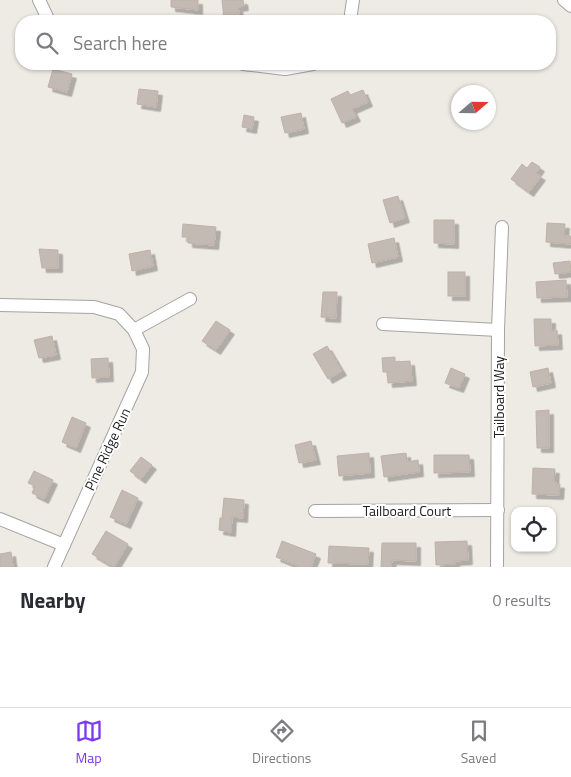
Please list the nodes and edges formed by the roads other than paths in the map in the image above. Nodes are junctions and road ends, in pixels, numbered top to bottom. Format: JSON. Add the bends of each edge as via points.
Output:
{"nodes":[{"id":1,"x":39,"y":0,"type":"edge"},
{"id":2,"x":353,"y":0,"type":"edge"},
{"id":3,"x":564,"y":0,"type":"edge"},
{"id":4,"x":571,"y":6,"type":"edge"},
{"id":5,"x":46,"y":15,"type":"edge"},
{"id":6,"x":351,"y":15,"type":"edge"},
{"id":7,"x":502,"y":227,"type":"dead end"},
{"id":8,"x":190,"y":299,"type":"dead end"},
{"id":9,"x":0,"y":305,"type":"edge"},
{"id":10,"x":383,"y":324,"type":"dead end"},
{"id":11,"x":134,"y":330,"type":"junction"},
{"id":12,"x":498,"y":330,"type":"junction"},
{"id":13,"x":498,"y":510,"type":"junction"},
{"id":14,"x":315,"y":511,"type":"dead end"},
{"id":15,"x":0,"y":519,"type":"edge"},
{"id":16,"x":64,"y":545,"type":"junction"},
{"id":17,"x":54,"y":567,"type":"edge"},
{"id":18,"x":497,"y":567,"type":"edge"}],
"edges":[{"from":1,"to":5,"type":"street"},
{"from":2,"to":6,"type":"street"},
{"from":3,"to":4,"type":"street"},
{"from":7,"to":12,"type":"street","name":"Tailboard Way"},
{"from":8,"to":11,"type":"street"},
{"from":9,"to":11,"type":"street","name":"Pine Ridge Run","via":[[94,307],[119,314]]},
{"from":10,"to":12,"type":"street"},
{"from":11,"to":16,"type":"street","name":"Pine Ridge Run","via":[[143,349],[142,372]]},
{"from":12,"to":13,"type":"street","name":"Tailboard Way"},
{"from":13,"to":14,"type":"street","name":"Tailboard Court"},
{"from":13,"to":18,"type":"street","name":"Tailboard Way"},
{"from":15,"to":16,"type":"street"},
{"from":16,"to":17,"type":"street","name":"Pine Ridge Run"}]}
